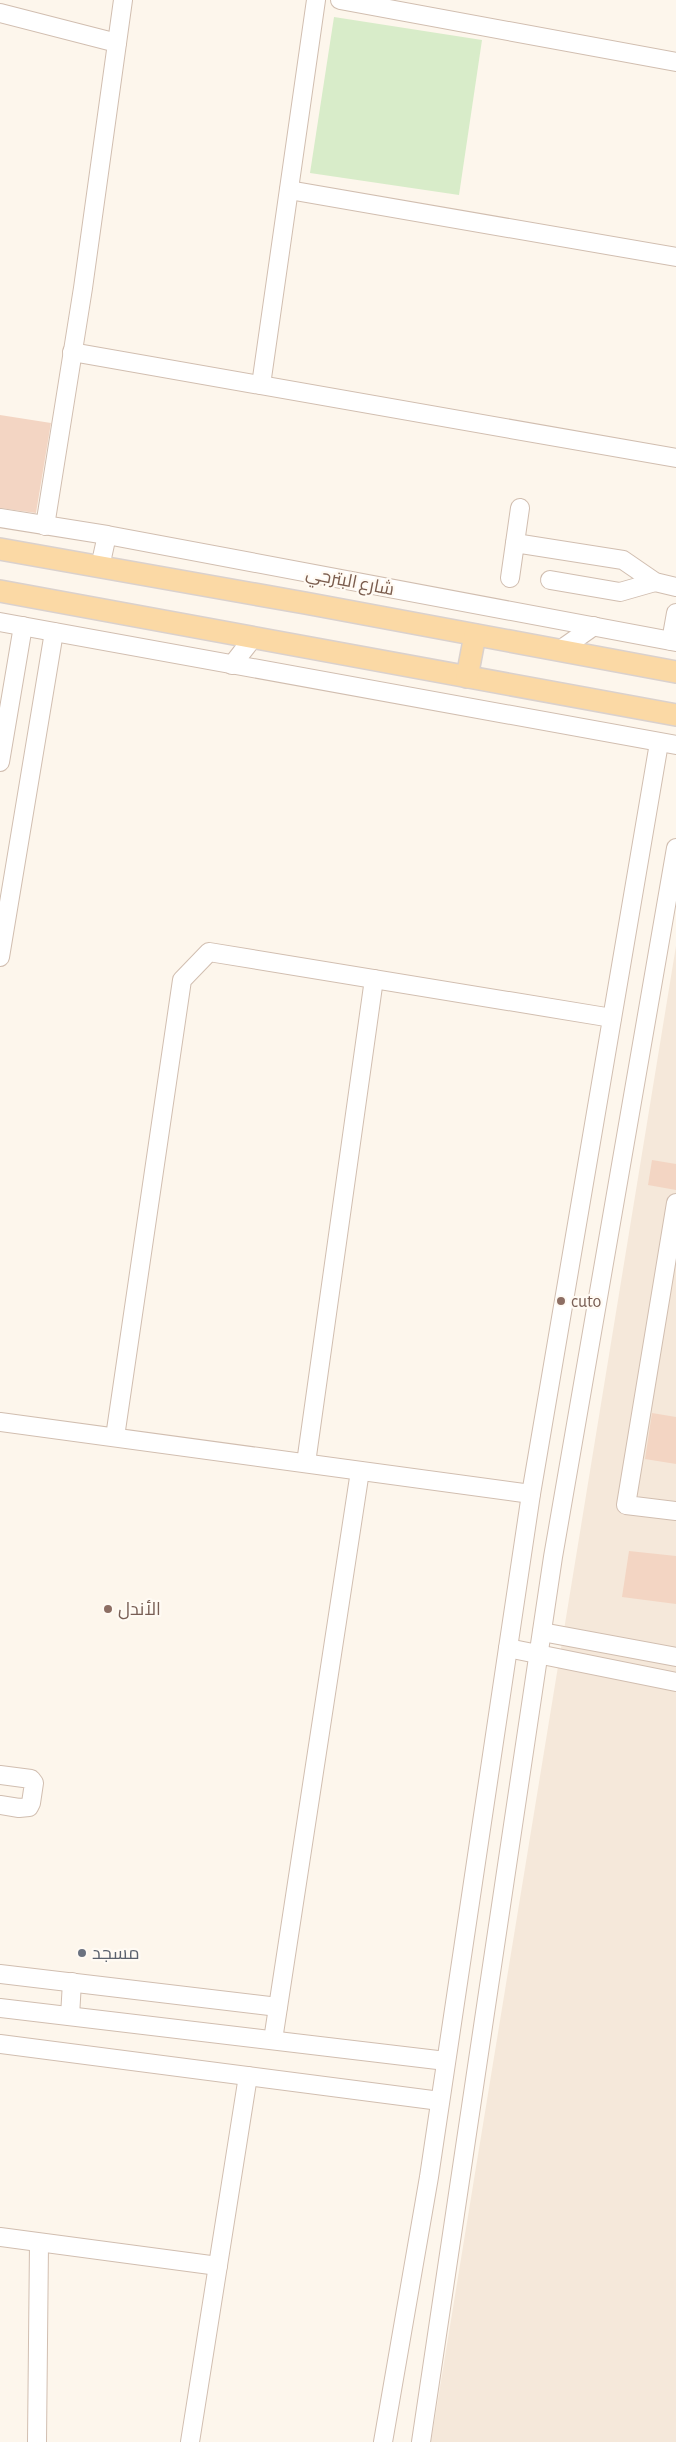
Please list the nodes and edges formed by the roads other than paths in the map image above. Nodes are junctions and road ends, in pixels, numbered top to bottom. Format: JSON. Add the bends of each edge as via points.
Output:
{"nodes":[{"id":1,"x":123,"y":0,"type":"edge"},
{"id":2,"x":316,"y":0,"type":"edge"},
{"id":3,"x":340,"y":0,"type":"edge"},
{"id":4,"x":0,"y":13,"type":"edge"},
{"id":5,"x":117,"y":43,"type":"junction"},
{"id":6,"x":676,"y":62,"type":"edge"},
{"id":7,"x":289,"y":190,"type":"junction"},
{"id":8,"x":676,"y":257,"type":"edge"},
{"id":9,"x":72,"y":352,"type":"junction"},
{"id":10,"x":261,"y":385,"type":"junction"},
{"id":11,"x":676,"y":458,"type":"edge"},
{"id":12,"x":520,"y":508,"type":"dead end"},
{"id":13,"x":0,"y":518,"type":"edge"},
{"id":14,"x":45,"y":526,"type":"junction"},
{"id":15,"x":106,"y":535,"type":"junction"},
{"id":16,"x":515,"y":543,"type":"junction"},
{"id":17,"x":0,"y":549,"type":"edge"},
{"id":18,"x":100,"y":567,"type":"junction"},
{"id":19,"x":510,"y":578,"type":"dead end"},
{"id":20,"x":550,"y":580,"type":"dead end"},
{"id":21,"x":655,"y":582,"type":"junction"},
{"id":22,"x":676,"y":587,"type":"edge"},
{"id":23,"x":0,"y":591,"type":"edge"},
{"id":24,"x":676,"y":613,"type":"edge"},
{"id":25,"x":0,"y":622,"type":"edge"},
{"id":26,"x":23,"y":626,"type":"junction"},
{"id":27,"x":594,"y":626,"type":"junction"},
{"id":28,"x":54,"y":632,"type":"junction"},
{"id":29,"x":475,"y":635,"type":"junction"},
{"id":30,"x":253,"y":638,"type":"junction"},
{"id":31,"x":674,"y":642,"type":"edge"},
{"id":32,"x":560,"y":650,"type":"junction"},
{"id":33,"x":232,"y":665,"type":"junction"},
{"id":34,"x":676,"y":672,"type":"edge"},
{"id":35,"x":467,"y":677,"type":"junction"},
{"id":36,"x":676,"y":715,"type":"edge"},
{"id":37,"x":668,"y":744,"type":"edge"},
{"id":38,"x":0,"y":762,"type":"edge"},
{"id":39,"x":676,"y":848,"type":"edge"},
{"id":40,"x":0,"y":957,"type":"edge"},
{"id":41,"x":374,"y":979,"type":"junction"},
{"id":42,"x":612,"y":1018,"type":"junction"},
{"id":43,"x":676,"y":1202,"type":"edge"},
{"id":44,"x":0,"y":1422,"type":"edge"},
{"id":45,"x":115,"y":1437,"type":"junction"},
{"id":46,"x":306,"y":1463,"type":"junction"},
{"id":47,"x":360,"y":1471,"type":"junction"},
{"id":48,"x":531,"y":1494,"type":"junction"},
{"id":49,"x":676,"y":1511,"type":"edge"},
{"id":50,"x":542,"y":1632,"type":"junction"},
{"id":51,"x":508,"y":1648,"type":"junction"},
{"id":52,"x":539,"y":1654,"type":"junction"},
{"id":53,"x":676,"y":1657,"type":"edge"},
{"id":54,"x":676,"y":1682,"type":"edge"},
{"id":55,"x":0,"y":1775,"type":"edge"},
{"id":56,"x":0,"y":1805,"type":"edge"},
{"id":57,"x":0,"y":1974,"type":"edge"},
{"id":58,"x":72,"y":1982,"type":"junction"},
{"id":59,"x":278,"y":2007,"type":"junction"},
{"id":60,"x":0,"y":2008,"type":"edge"},
{"id":61,"x":70,"y":2016,"type":"junction"},
{"id":62,"x":273,"y":2040,"type":"junction"},
{"id":63,"x":0,"y":2044,"type":"edge"},
{"id":64,"x":446,"y":2061,"type":"junction"},
{"id":65,"x":248,"y":2076,"type":"junction"},
{"id":66,"x":440,"y":2101,"type":"junction"},
{"id":67,"x":0,"y":2238,"type":"edge"},
{"id":68,"x":39,"y":2242,"type":"junction"},
{"id":69,"x":218,"y":2266,"type":"junction"},
{"id":70,"x":37,"y":2442,"type":"edge"},
{"id":71,"x":190,"y":2442,"type":"edge"},
{"id":72,"x":383,"y":2442,"type":"edge"},
{"id":73,"x":421,"y":2442,"type":"edge"}],
"edges":[{"from":1,"to":5,"type":"street"},
{"from":2,"to":7,"type":"street"},
{"from":3,"to":6,"type":"street"},
{"from":4,"to":5,"type":"street"},
{"from":5,"to":9,"type":"street"},
{"from":7,"to":8,"type":"street"},
{"from":7,"to":10,"type":"street"},
{"from":9,"to":10,"type":"street"},
{"from":9,"to":14,"type":"street"},
{"from":10,"to":11,"type":"street"},
{"from":12,"to":16,"type":"street"},
{"from":13,"to":14,"type":"street","name":"شارع البترجي"},
{"from":14,"to":15,"type":"street","name":"شارع البترجي"},
{"from":15,"to":18,"type":"street"},
{"from":15,"to":27,"type":"street","name":"شارع البترجي"},
{"from":16,"to":19,"type":"street"},
{"from":16,"to":21,"type":"street","via":[[623,560]]},
{"from":17,"to":18,"type":"main road","name":"شارع البترجي"},
{"from":18,"to":29,"type":"main road","name":"شارع البترجي"},
{"from":20,"to":21,"type":"street","via":[[620,592]]},
{"from":21,"to":22,"type":"street"},
{"from":23,"to":30,"type":"main road"},
{"from":24,"to":31,"type":"street"},
{"from":25,"to":26,"type":"street"},
{"from":26,"to":28,"type":"street"},
{"from":26,"to":38,"type":"street"},
{"from":27,"to":31,"type":"street","name":"شارع البترجي"},
{"from":27,"to":32,"type":"street"},
{"from":28,"to":33,"type":"street"},
{"from":28,"to":40,"type":"street"},
{"from":29,"to":32,"type":"main road","name":"شارع البترجي"},
{"from":29,"to":35,"type":"main road"},
{"from":30,"to":33,"type":"street"},
{"from":30,"to":35,"type":"main road"},
{"from":32,"to":34,"type":"main road","name":"شارع البترجي"},
{"from":33,"to":37,"type":"street"},
{"from":35,"to":36,"type":"main road"},
{"from":37,"to":42,"type":"street"},
{"from":39,"to":50,"type":"street"},
{"from":41,"to":42,"type":"street"},
{"from":41,"to":45,"type":"street","via":[[209,952],[182,980]]},
{"from":41,"to":46,"type":"street"},
{"from":42,"to":48,"type":"street"},
{"from":43,"to":49,"type":"street","via":[[626,1504]]},
{"from":44,"to":45,"type":"street"},
{"from":45,"to":46,"type":"street"},
{"from":46,"to":47,"type":"street"},
{"from":47,"to":48,"type":"street"},
{"from":47,"to":59,"type":"street"},
{"from":48,"to":51,"type":"street"},
{"from":50,"to":52,"type":"street"},
{"from":50,"to":53,"type":"street"},
{"from":51,"to":52,"type":"street"},
{"from":51,"to":64,"type":"street"},
{"from":52,"to":54,"type":"street"},
{"from":52,"to":73,"type":"street"},
{"from":55,"to":56,"type":"street","via":[[31,1779],[34,1789],[29,1807]]},
{"from":57,"to":58,"type":"street"},
{"from":58,"to":59,"type":"street"},
{"from":58,"to":61,"type":"street"},
{"from":59,"to":62,"type":"street"},
{"from":60,"to":61,"type":"street"},
{"from":61,"to":62,"type":"street"},
{"from":62,"to":64,"type":"street"},
{"from":63,"to":65,"type":"street"},
{"from":64,"to":66,"type":"street"},
{"from":65,"to":66,"type":"street"},
{"from":65,"to":69,"type":"street"},
{"from":66,"to":72,"type":"street"},
{"from":67,"to":68,"type":"street"},
{"from":68,"to":69,"type":"street"},
{"from":68,"to":70,"type":"street"},
{"from":69,"to":71,"type":"street"}]}
